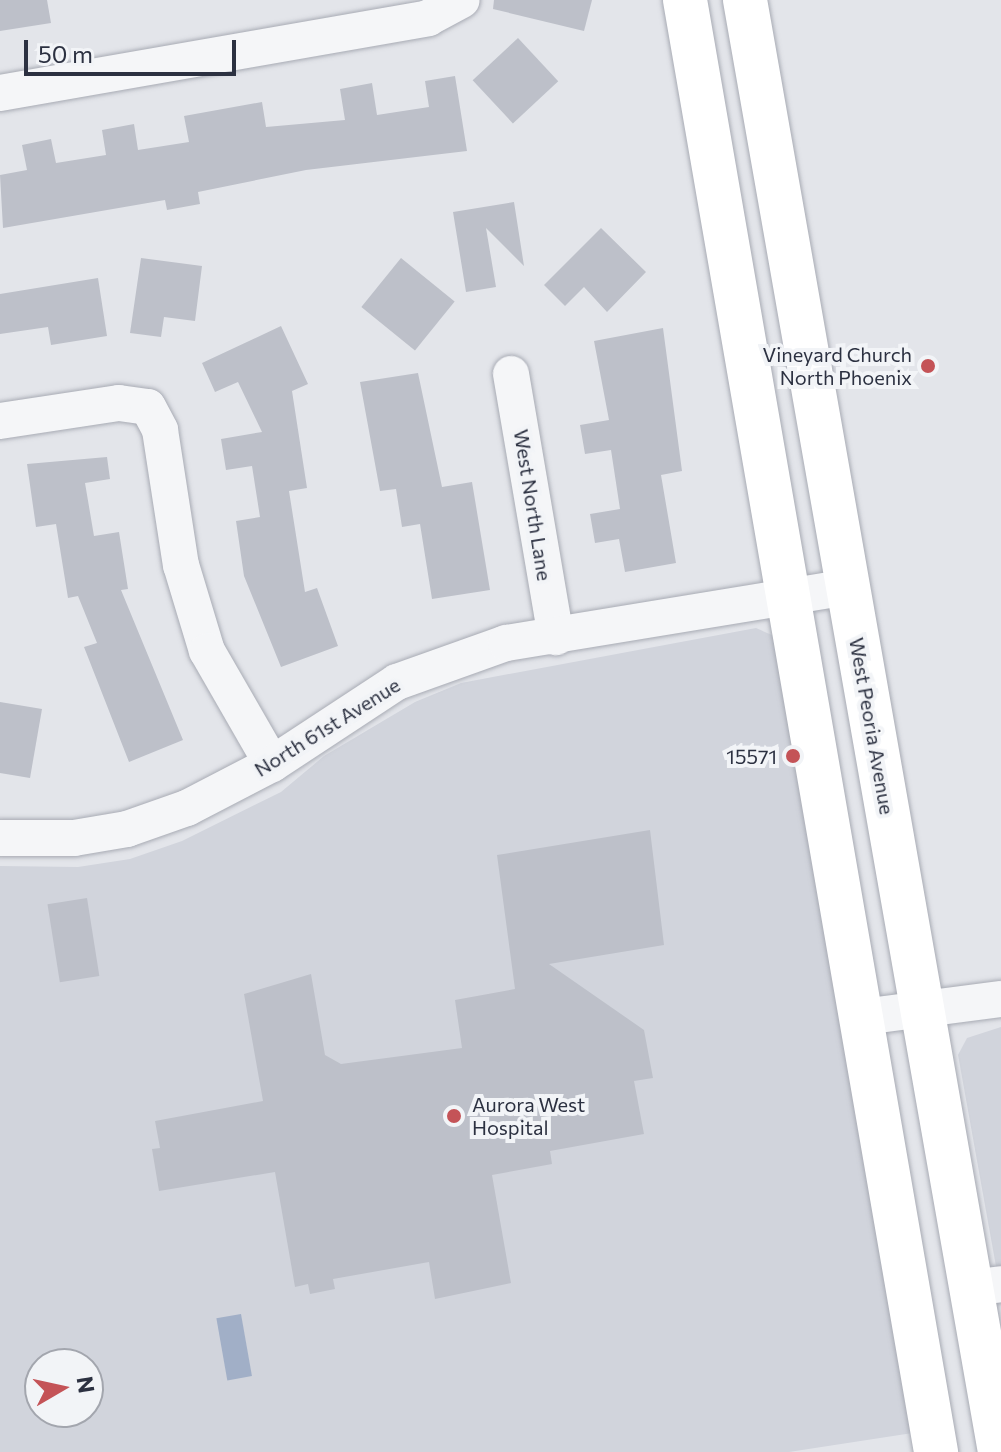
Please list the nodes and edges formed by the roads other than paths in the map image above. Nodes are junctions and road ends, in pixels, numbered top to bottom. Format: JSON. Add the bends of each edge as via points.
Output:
{"nodes":[{"id":1,"x":462,"y":0,"type":"edge"},
{"id":2,"x":685,"y":0,"type":"edge"},
{"id":3,"x":711,"y":0,"type":"edge"},
{"id":4,"x":745,"y":0,"type":"edge"},
{"id":5,"x":0,"y":93,"type":"edge"},
{"id":6,"x":769,"y":142,"type":"junction"},
{"id":7,"x":511,"y":374,"type":"dead end"},
{"id":8,"x":0,"y":421,"type":"edge"},
{"id":9,"x":848,"y":587,"type":"junction"},
{"id":10,"x":790,"y":598,"type":"junction"},
{"id":11,"x":556,"y":637,"type":"junction"},
{"id":12,"x":272,"y":764,"type":"junction"},
{"id":13,"x":0,"y":838,"type":"edge"},
{"id":14,"x":1001,"y":999,"type":"edge"},
{"id":15,"x":920,"y":1012,"type":"junction"},
{"id":16,"x":862,"y":1017,"type":"junction"},
{"id":17,"x":985,"y":1286,"type":"edge"},
{"id":18,"x":936,"y":1452,"type":"edge"},
{"id":19,"x":1000,"y":1452,"type":"edge"}],
"edges":[{"from":1,"to":5,"type":"street","via":[[428,18]]},
{"from":2,"to":10,"type":"main road"},
{"from":3,"to":6,"type":"main road","via":[[731,116]]},
{"from":4,"to":6,"type":"main road","name":"West Peoria Avenue"},
{"from":6,"to":9,"type":"main road","name":"West Peoria Avenue"},
{"from":7,"to":11,"type":"street","name":"West North Lane"},
{"from":8,"to":12,"type":"street","via":[[119,403],[148,407],[160,430],[181,565],[207,651]]},
{"from":9,"to":10,"type":"street","name":"North 61st Avenue"},
{"from":9,"to":15,"type":"main road","name":"West Peoria Avenue"},
{"from":10,"to":11,"type":"street","name":"North 61st Avenue"},
{"from":10,"to":16,"type":"main road"},
{"from":11,"to":12,"type":"street","name":"North 61st Avenue","via":[[506,643],[397,682]]},
{"from":12,"to":13,"type":"street","name":"North 61st Avenue","via":[[187,808],[127,829],[44,840]]},
{"from":14,"to":15,"type":"street"},
{"from":15,"to":16,"type":"street"},
{"from":15,"to":17,"type":"main road","name":"West Peoria Avenue"},
{"from":16,"to":18,"type":"main road"},
{"from":17,"to":19,"type":"main road","name":"West Peoria Avenue"}]}
